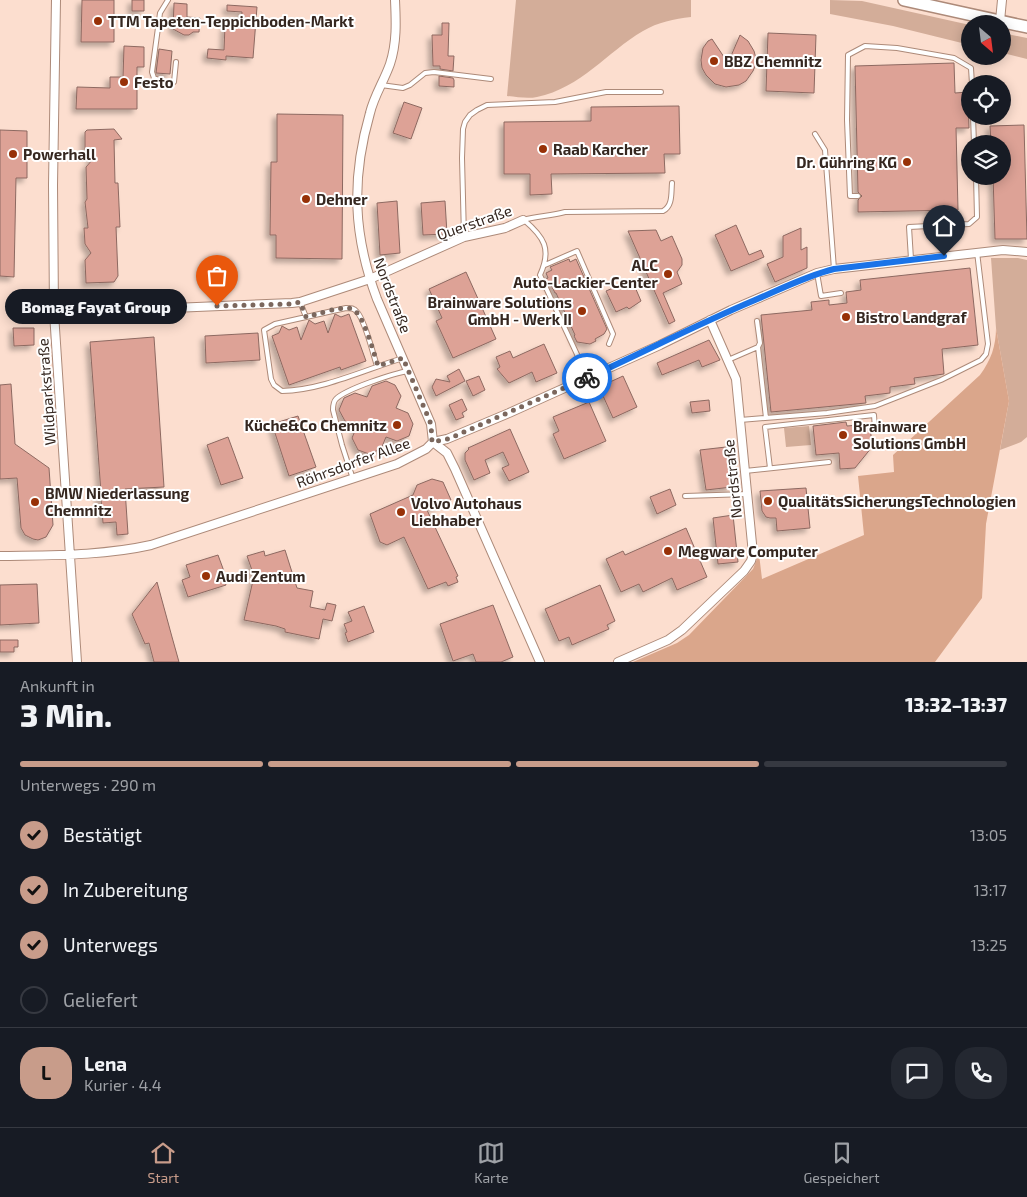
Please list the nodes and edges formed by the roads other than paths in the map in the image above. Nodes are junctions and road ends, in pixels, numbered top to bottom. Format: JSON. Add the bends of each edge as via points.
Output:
{"nodes":[{"id":1,"x":56,"y":0,"type":"edge"},
{"id":2,"x":168,"y":0,"type":"edge"},
{"id":3,"x":395,"y":0,"type":"edge"},
{"id":4,"x":904,"y":0,"type":"edge"},
{"id":5,"x":1002,"y":0,"type":"edge"},
{"id":6,"x":973,"y":15,"type":"edge"},
{"id":7,"x":1001,"y":15,"type":"edge"},
{"id":8,"x":1011,"y":23,"type":"edge"},
{"id":9,"x":1027,"y":27,"type":"edge"},
{"id":10,"x":176,"y":62,"type":"dead end"},
{"id":11,"x":971,"y":75,"type":"edge"},
{"id":12,"x":491,"y":79,"type":"dead end"},
{"id":13,"x":381,"y":85,"type":"junction"},
{"id":14,"x":661,"y":92,"type":"dead end"},
{"id":15,"x":815,"y":134,"type":"dead end"},
{"id":16,"x":672,"y":183,"type":"dead end"},
{"id":17,"x":976,"y":185,"type":"edge"},
{"id":18,"x":858,"y":196,"type":"dead end"},
{"id":19,"x":523,"y":220,"type":"junction"},
{"id":20,"x":464,"y":237,"type":"junction"},
{"id":21,"x":977,"y":252,"type":"junction"},
{"id":22,"x":1027,"y":252,"type":"edge"},
{"id":23,"x":911,"y":260,"type":"junction"},
{"id":24,"x":545,"y":265,"type":"junction"},
{"id":25,"x":834,"y":269,"type":"junction"},
{"id":26,"x":817,"y":273,"type":"junction"},
{"id":27,"x":370,"y":279,"type":"junction"},
{"id":28,"x":841,"y":293,"type":"dead end"},
{"id":29,"x":300,"y":302,"type":"junction"},
{"id":30,"x":54,"y":312,"type":"junction"},
{"id":31,"x":306,"y":317,"type":"junction"},
{"id":32,"x":710,"y":320,"type":"junction"},
{"id":33,"x":758,"y":321,"type":"dead end"},
{"id":34,"x":608,"y":344,"type":"dead end"},
{"id":35,"x":758,"y":347,"type":"junction"},
{"id":36,"x":403,"y":358,"type":"junction"},
{"id":37,"x":728,"y":360,"type":"junction"},
{"id":38,"x":378,"y":366,"type":"junction"},
{"id":39,"x":409,"y":371,"type":"junction"},
{"id":40,"x":588,"y":378,"type":"junction"},
{"id":41,"x":766,"y":418,"type":"junction"},
{"id":42,"x":740,"y":420,"type":"junction"},
{"id":43,"x":875,"y":429,"type":"dead end"},
{"id":44,"x":432,"y":442,"type":"junction"},
{"id":45,"x":829,"y":462,"type":"dead end"},
{"id":46,"x":770,"y":468,"type":"junction"},
{"id":47,"x":745,"y":471,"type":"junction"},
{"id":48,"x":353,"y":479,"type":"junction"},
{"id":49,"x":748,"y":494,"type":"junction"},
{"id":50,"x":685,"y":496,"type":"dead end"},
{"id":51,"x":71,"y":554,"type":"junction"},
{"id":52,"x":0,"y":556,"type":"edge"},
{"id":53,"x":77,"y":662,"type":"edge"},
{"id":54,"x":540,"y":662,"type":"edge"},
{"id":55,"x":618,"y":662,"type":"edge"}],
"edges":[{"from":1,"to":30,"type":"street","name":"Wildparkstraße"},
{"from":2,"to":10,"type":"lane","via":[[160,13],[152,72],[154,78],[170,84],[174,82]]},
{"from":3,"to":13,"type":"street","name":"Nordstraße","via":[[393,52]]},
{"from":4,"to":6,"type":"main road"},
{"from":5,"to":7,"type":"street"},
{"from":8,"to":9,"type":"main road"},
{"from":11,"to":18,"type":"lane","via":[[971,68],[954,58],[897,48],[865,46],[848,55],[850,196]]},
{"from":12,"to":13,"type":"lane","via":[[434,72],[425,73],[403,88]]},
{"from":13,"to":27,"type":"street","name":"Nordstraße","via":[[370,111],[357,170],[360,242]]},
{"from":14,"to":20,"type":"lane","via":[[606,92],[555,102],[487,105],[470,115],[463,129]]},
{"from":15,"to":25,"type":"lane","via":[[825,150]]},
{"from":16,"to":19,"type":"lane","via":[[670,203],[663,211],[565,212]]},
{"from":17,"to":23,"type":"lane","via":[[977,216],[969,224],[909,227]]},
{"from":19,"to":20,"type":"street","name":"Querstraße","via":[[506,228]]},
{"from":19,"to":24,"type":"lane","via":[[538,232],[544,244]]},
{"from":20,"to":27,"type":"street","name":"Querstraße"},
{"from":21,"to":22,"type":"street","name":"Röhrsdorfer Allee"},
{"from":21,"to":23,"type":"street","name":"Röhrsdorfer Allee"},
{"from":21,"to":41,"type":"lane","via":[[988,344],[981,360],[875,406]]},
{"from":23,"to":25,"type":"street","name":"Röhrsdorfer Allee"},
{"from":24,"to":34,"type":"lane","via":[[577,251],[613,334]]},
{"from":24,"to":40,"type":"lane","via":[[540,275]]},
{"from":25,"to":26,"type":"street","name":"Röhrsdorfer Allee"},
{"from":26,"to":28,"type":"lane","via":[[821,296]]},
{"from":26,"to":32,"type":"street","name":"Röhrsdorfer Allee"},
{"from":27,"to":29,"type":"street","name":"Querstraße"},
{"from":27,"to":36,"type":"street","name":"Nordstraße"},
{"from":29,"to":30,"type":"street","name":"Querstraße"},
{"from":29,"to":31,"type":"lane"},
{"from":30,"to":51,"type":"street","name":"Wildparkstraße"},
{"from":31,"to":38,"type":"lane","via":[[346,308],[355,310],[361,317]]},
{"from":31,"to":38,"type":"lane","via":[[264,330],[271,380],[278,389],[298,391]]},
{"from":32,"to":37,"type":"street","name":"Nordstraße"},
{"from":32,"to":40,"type":"street","name":"Röhrsdorfer Allee"},
{"from":33,"to":35,"type":"lane"},
{"from":35,"to":37,"type":"lane"},
{"from":35,"to":41,"type":"lane"},
{"from":36,"to":38,"type":"lane"},
{"from":36,"to":39,"type":"street","name":"Nordstraße"},
{"from":37,"to":42,"type":"street","name":"Nordstraße","via":[[736,379]]},
{"from":39,"to":44,"type":"street","name":"Nordstraße","via":[[431,424]]},
{"from":39,"to":48,"type":"lane","via":[[345,394],[333,404]]},
{"from":40,"to":44,"type":"street","name":"Röhrsdorfer Allee","via":[[448,439]]},
{"from":41,"to":42,"type":"lane"},
{"from":42,"to":47,"type":"street","name":"Nordstraße"},
{"from":43,"to":46,"type":"lane","via":[[874,415],[765,426]]},
{"from":44,"to":48,"type":"street","name":"Röhrsdorfer Allee","via":[[409,459]]},
{"from":44,"to":54,"type":"street","via":[[447,453],[455,469]]},
{"from":45,"to":46,"type":"lane"},
{"from":46,"to":47,"type":"lane"},
{"from":47,"to":49,"type":"street","name":"Nordstraße"},
{"from":48,"to":51,"type":"street","name":"Röhrsdorfer Allee","via":[[151,545]]},
{"from":49,"to":50,"type":"lane"},
{"from":49,"to":55,"type":"street","name":"Nordstraße","via":[[753,554],[748,566],[682,630],[668,640]]},
{"from":51,"to":52,"type":"street","name":"Röhrsdorfer Allee"},
{"from":51,"to":53,"type":"street","name":"Wildparkstraße"}]}
